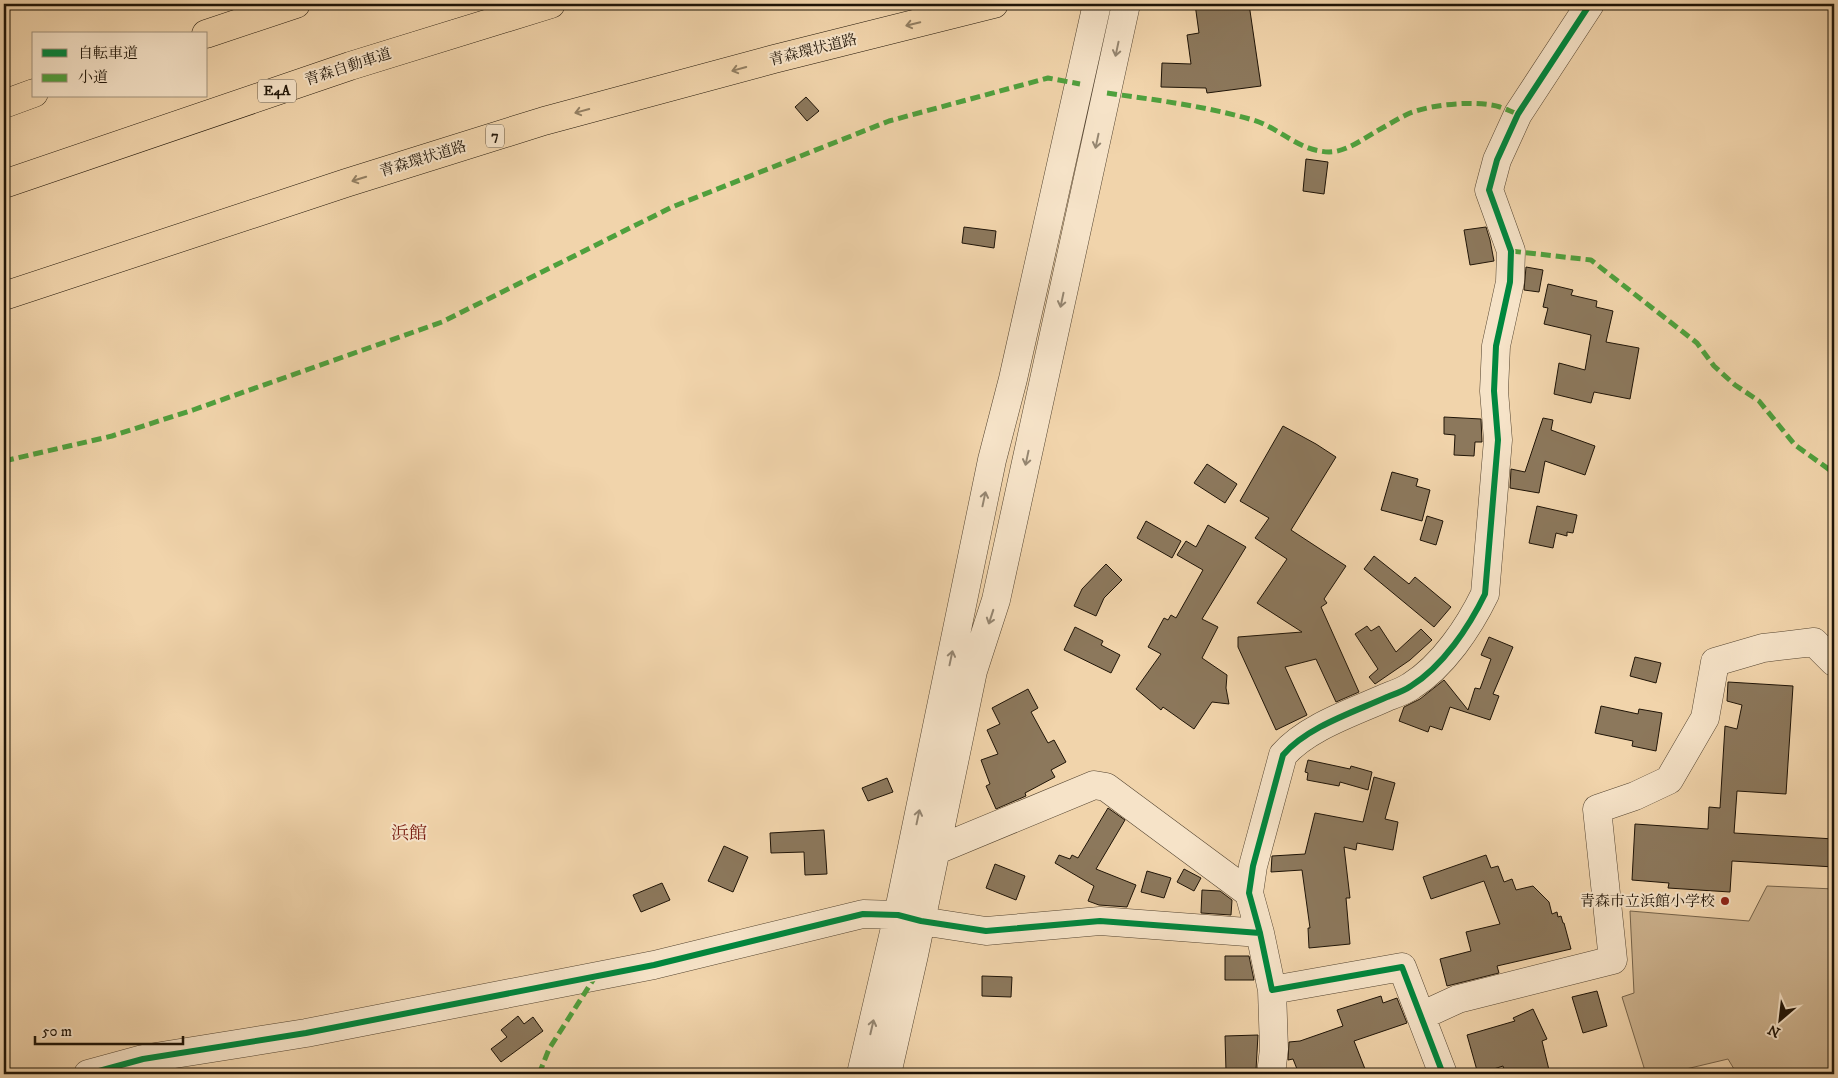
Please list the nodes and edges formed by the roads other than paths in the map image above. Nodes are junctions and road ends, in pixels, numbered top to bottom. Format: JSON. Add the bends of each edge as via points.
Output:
{"nodes":[{"id":1,"x":296,"y":4,"type":"edge"},
{"id":2,"x":552,"y":4,"type":"edge"},
{"id":3,"x":994,"y":4,"type":"edge"},
{"id":4,"x":1097,"y":4,"type":"edge"},
{"id":5,"x":1126,"y":4,"type":"edge"},
{"id":6,"x":1590,"y":4,"type":"edge"},
{"id":7,"x":208,"y":33,"type":"edge"},
{"id":8,"x":32,"y":94,"type":"edge"},
{"id":9,"x":4,"y":104,"type":"edge"},
{"id":10,"x":4,"y":184,"type":"edge"},
{"id":11,"x":4,"y":296,"type":"edge"},
{"id":12,"x":1834,"y":662,"type":"edge"},
{"id":13,"x":936,"y":850,"type":"junction"},
{"id":14,"x":910,"y":858,"type":"junction"},
{"id":15,"x":1249,"y":893,"type":"junction"},
{"id":16,"x":909,"y":918,"type":"junction"},
{"id":17,"x":1260,"y":933,"type":"junction"},
{"id":18,"x":1272,"y":990,"type":"junction"},
{"id":19,"x":1421,"y":1016,"type":"junction"},
{"id":20,"x":88,"y":1074,"type":"edge"},
{"id":21,"x":861,"y":1074,"type":"edge"},
{"id":22,"x":887,"y":1074,"type":"edge"},
{"id":23,"x":1271,"y":1074,"type":"edge"},
{"id":24,"x":1443,"y":1074,"type":"edge"}],
"edges":[{"from":1,"to":7,"type":"highway"},
{"from":2,"to":10,"type":"highway","name":"青森自動車道","number":"E4A","via":[[350,66]]},
{"from":3,"to":11,"type":"highway","name":"青森環状道路","number":"7","one_way":true,"via":[[544,121]]},
{"from":14,"to":4,"type":"street","one_way":true,"via":[[992,460]]},
{"from":5,"to":13,"type":"street","one_way":true,"via":[[996,600],[973,671]]},
{"from":6,"to":15,"type":"street","via":[[1518,114],[1497,160],[1490,190],[1511,251],[1510,282],[1496,346],[1494,391],[1498,440],[1484,594],[1456,643],[1436,666],[1411,686],[1325,725],[1284,755],[1253,866]]},
{"from":8,"to":9,"type":"highway"},
{"from":12,"to":19,"type":"street","via":[[1814,642],[1763,648],[1715,662],[1705,718],[1669,780],[1597,810],[1613,960],[1458,999]]},
{"from":13,"to":14,"type":"street"},
{"from":13,"to":15,"type":"street","via":[[1094,785],[1106,787]]},
{"from":13,"to":16,"type":"street"},
{"from":14,"to":16,"type":"street"},
{"from":15,"to":17,"type":"street"},
{"from":16,"to":17,"type":"street","via":[[986,931],[1100,920]]},
{"from":16,"to":20,"type":"street","via":[[863,914],[646,967],[306,1033],[143,1059]]},
{"from":21,"to":16,"type":"street","one_way":true},
{"from":16,"to":22,"type":"street"},
{"from":17,"to":18,"type":"street"},
{"from":18,"to":19,"type":"street","via":[[1402,967]]},
{"from":18,"to":23,"type":"street","via":[[1274,1049]]},
{"from":19,"to":24,"type":"street"}]}
